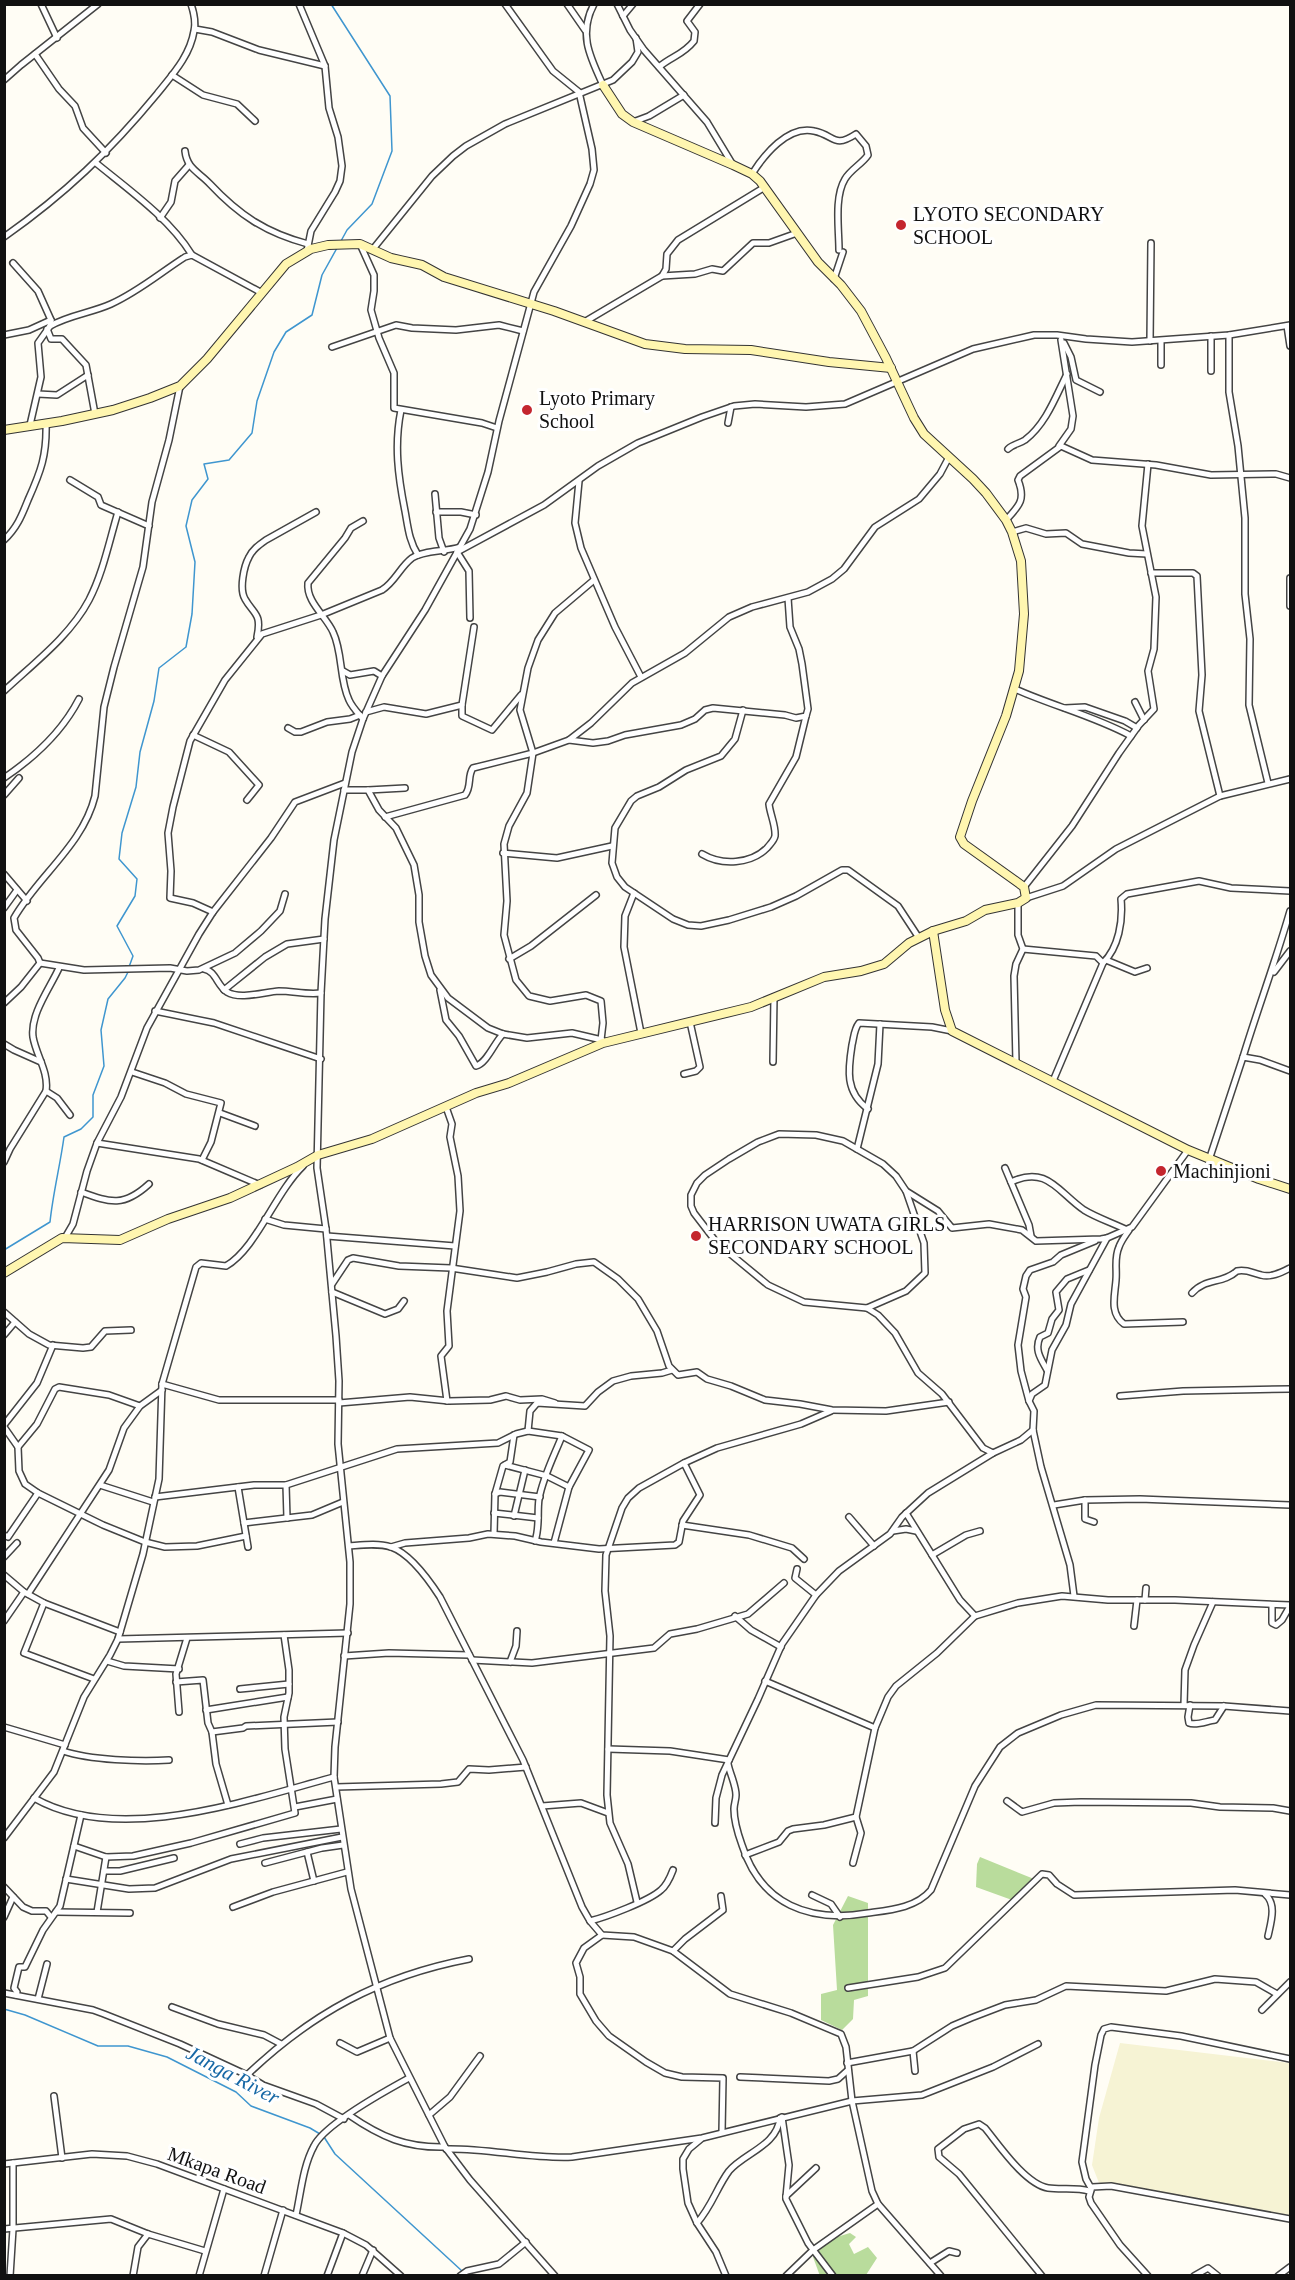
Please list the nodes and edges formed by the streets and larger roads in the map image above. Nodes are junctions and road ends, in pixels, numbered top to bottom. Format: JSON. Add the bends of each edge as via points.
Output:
{"nodes":[{"id":1,"x":40,"y":4,"type":"edge"},
{"id":2,"x":98,"y":4,"type":"edge"},
{"id":3,"x":191,"y":4,"type":"edge"},
{"id":4,"x":299,"y":4,"type":"edge"},
{"id":5,"x":505,"y":4,"type":"edge"},
{"id":6,"x":567,"y":4,"type":"edge"},
{"id":7,"x":594,"y":4,"type":"edge"},
{"id":8,"x":617,"y":4,"type":"edge"},
{"id":9,"x":633,"y":4,"type":"edge"},
{"id":10,"x":700,"y":4,"type":"edge"},
{"id":11,"x":623,"y":15,"type":"junction"},
{"id":12,"x":195,"y":28,"type":"junction"},
{"id":13,"x":585,"y":30,"type":"junction"},
{"id":14,"x":57,"y":38,"type":"junction"},
{"id":15,"x":636,"y":39,"type":"junction"},
{"id":16,"x":35,"y":54,"type":"junction"},
{"id":17,"x":325,"y":66,"type":"junction"},
{"id":18,"x":659,"y":67,"type":"junction"},
{"id":19,"x":172,"y":75,"type":"junction"},
{"id":20,"x":4,"y":80,"type":"edge"},
{"id":21,"x":603,"y":85,"type":"junction"},
{"id":22,"x":580,"y":95,"type":"junction"},
{"id":23,"x":684,"y":95,"type":"junction"},
{"id":24,"x":255,"y":121,"type":"dead end"},
{"id":25,"x":633,"y":122,"type":"junction"},
{"id":26,"x":185,"y":152,"type":"dead end"},
{"id":27,"x":106,"y":153,"type":"junction"},
{"id":28,"x":96,"y":163,"type":"junction"},
{"id":29,"x":189,"y":165,"type":"junction"},
{"id":30,"x":733,"y":165,"type":"junction"},
{"id":31,"x":752,"y":174,"type":"junction"},
{"id":32,"x":765,"y":187,"type":"junction"},
{"id":33,"x":160,"y":218,"type":"junction"},
{"id":34,"x":797,"y":233,"type":"junction"},
{"id":35,"x":4,"y":237,"type":"edge"},
{"id":36,"x":1151,"y":243,"type":"dead end"},
{"id":37,"x":360,"y":244,"type":"junction"},
{"id":38,"x":308,"y":248,"type":"junction"},
{"id":39,"x":373,"y":249,"type":"junction"},
{"id":40,"x":192,"y":255,"type":"junction"},
{"id":41,"x":13,"y":263,"type":"dead end"},
{"id":42,"x":662,"y":276,"type":"junction"},
{"id":43,"x":834,"y":279,"type":"junction"},
{"id":44,"x":262,"y":293,"type":"junction"},
{"id":45,"x":531,"y":303,"type":"junction"},
{"id":46,"x":586,"y":321,"type":"junction"},
{"id":47,"x":49,"y":325,"type":"junction"},
{"id":48,"x":1288,"y":326,"type":"edge"},
{"id":49,"x":377,"y":331,"type":"junction"},
{"id":50,"x":523,"y":331,"type":"junction"},
{"id":51,"x":4,"y":335,"type":"edge"},
{"id":52,"x":1229,"y":335,"type":"junction"},
{"id":53,"x":1210,"y":336,"type":"junction"},
{"id":54,"x":1059,"y":337,"type":"junction"},
{"id":55,"x":1150,"y":341,"type":"junction"},
{"id":56,"x":1161,"y":341,"type":"junction"},
{"id":57,"x":1290,"y":346,"type":"edge"},
{"id":58,"x":332,"y":347,"type":"dead end"},
{"id":59,"x":1161,"y":365,"type":"dead end"},
{"id":60,"x":891,"y":368,"type":"junction"},
{"id":61,"x":1211,"y":371,"type":"dead end"},
{"id":62,"x":1067,"y":373,"type":"junction"},
{"id":63,"x":88,"y":375,"type":"junction"},
{"id":64,"x":896,"y":380,"type":"junction"},
{"id":65,"x":180,"y":386,"type":"junction"},
{"id":66,"x":1100,"y":392,"type":"dead end"},
{"id":67,"x":38,"y":394,"type":"junction"},
{"id":68,"x":731,"y":407,"type":"junction"},
{"id":69,"x":401,"y":410,"type":"junction"},
{"id":70,"x":95,"y":414,"type":"junction"},
{"id":71,"x":46,"y":423,"type":"junction"},
{"id":72,"x":728,"y":423,"type":"dead end"},
{"id":73,"x":30,"y":425,"type":"junction"},
{"id":74,"x":497,"y":428,"type":"junction"},
{"id":75,"x":4,"y":430,"type":"edge"},
{"id":76,"x":1059,"y":446,"type":"junction"},
{"id":77,"x":1008,"y":449,"type":"dead end"},
{"id":78,"x":948,"y":457,"type":"junction"},
{"id":79,"x":1148,"y":464,"type":"junction"},
{"id":80,"x":1240,"y":475,"type":"junction"},
{"id":81,"x":1290,"y":478,"type":"edge"},
{"id":82,"x":70,"y":480,"type":"dead end"},
{"id":83,"x":579,"y":481,"type":"junction"},
{"id":84,"x":435,"y":494,"type":"dead end"},
{"id":85,"x":118,"y":512,"type":"junction"},
{"id":86,"x":316,"y":512,"type":"dead end"},
{"id":87,"x":436,"y":512,"type":"junction"},
{"id":88,"x":476,"y":516,"type":"junction"},
{"id":89,"x":1006,"y":520,"type":"junction"},
{"id":90,"x":363,"y":521,"type":"dead end"},
{"id":91,"x":149,"y":526,"type":"junction"},
{"id":92,"x":1012,"y":532,"type":"junction"},
{"id":93,"x":4,"y":540,"type":"edge"},
{"id":94,"x":459,"y":549,"type":"junction"},
{"id":95,"x":444,"y":552,"type":"junction"},
{"id":96,"x":1147,"y":554,"type":"junction"},
{"id":97,"x":418,"y":555,"type":"junction"},
{"id":98,"x":1151,"y":573,"type":"junction"},
{"id":99,"x":1290,"y":578,"type":"edge"},
{"id":100,"x":594,"y":580,"type":"junction"},
{"id":101,"x":788,"y":598,"type":"junction"},
{"id":102,"x":1290,"y":606,"type":"edge"},
{"id":103,"x":321,"y":615,"type":"junction"},
{"id":104,"x":470,"y":618,"type":"dead end"},
{"id":105,"x":474,"y":627,"type":"dead end"},
{"id":106,"x":257,"y":639,"type":"junction"},
{"id":107,"x":343,"y":671,"type":"junction"},
{"id":108,"x":381,"y":676,"type":"junction"},
{"id":109,"x":641,"y":677,"type":"junction"},
{"id":110,"x":1015,"y":689,"type":"junction"},
{"id":111,"x":4,"y":691,"type":"edge"},
{"id":112,"x":522,"y":694,"type":"junction"},
{"id":113,"x":79,"y":699,"type":"dead end"},
{"id":114,"x":1136,"y":702,"type":"dead end"},
{"id":115,"x":462,"y":705,"type":"junction"},
{"id":116,"x":1064,"y":709,"type":"junction"},
{"id":117,"x":743,"y":710,"type":"junction"},
{"id":118,"x":363,"y":715,"type":"junction"},
{"id":119,"x":806,"y":717,"type":"junction"},
{"id":120,"x":1144,"y":720,"type":"junction"},
{"id":121,"x":288,"y":728,"type":"dead end"},
{"id":122,"x":1137,"y":728,"type":"junction"},
{"id":123,"x":193,"y":735,"type":"junction"},
{"id":124,"x":1131,"y":736,"type":"junction"},
{"id":125,"x":569,"y":740,"type":"junction"},
{"id":126,"x":533,"y":753,"type":"junction"},
{"id":127,"x":4,"y":778,"type":"edge"},
{"id":128,"x":19,"y":778,"type":"dead end"},
{"id":129,"x":1290,"y":779,"type":"edge"},
{"id":130,"x":345,"y":783,"type":"junction"},
{"id":131,"x":1268,"y":783,"type":"junction"},
{"id":132,"x":405,"y":788,"type":"dead end"},
{"id":133,"x":344,"y":790,"type":"junction"},
{"id":134,"x":368,"y":790,"type":"junction"},
{"id":135,"x":4,"y":795,"type":"edge"},
{"id":136,"x":1220,"y":796,"type":"junction"},
{"id":137,"x":247,"y":800,"type":"dead end"},
{"id":138,"x":385,"y":817,"type":"junction"},
{"id":139,"x":612,"y":846,"type":"junction"},
{"id":140,"x":503,"y":853,"type":"junction"},
{"id":141,"x":702,"y":854,"type":"dead end"},
{"id":142,"x":4,"y":874,"type":"edge"},
{"id":143,"x":1024,"y":887,"type":"junction"},
{"id":144,"x":17,"y":890,"type":"junction"},
{"id":145,"x":1290,"y":891,"type":"edge"},
{"id":146,"x":634,"y":893,"type":"junction"},
{"id":147,"x":285,"y":894,"type":"dead end"},
{"id":148,"x":596,"y":895,"type":"dead end"},
{"id":149,"x":1026,"y":898,"type":"junction"},
{"id":150,"x":27,"y":901,"type":"junction"},
{"id":151,"x":1018,"y":903,"type":"junction"},
{"id":152,"x":4,"y":908,"type":"edge"},
{"id":153,"x":1290,"y":911,"type":"edge"},
{"id":154,"x":213,"y":912,"type":"junction"},
{"id":155,"x":933,"y":931,"type":"junction"},
{"id":156,"x":919,"y":938,"type":"junction"},
{"id":157,"x":324,"y":939,"type":"junction"},
{"id":158,"x":1023,"y":949,"type":"junction"},
{"id":159,"x":1290,"y":951,"type":"edge"},
{"id":160,"x":509,"y":959,"type":"junction"},
{"id":161,"x":1105,"y":961,"type":"junction"},
{"id":162,"x":40,"y":963,"type":"junction"},
{"id":163,"x":59,"y":968,"type":"junction"},
{"id":164,"x":1147,"y":968,"type":"dead end"},
{"id":165,"x":178,"y":969,"type":"junction"},
{"id":166,"x":202,"y":969,"type":"junction"},
{"id":167,"x":1272,"y":973,"type":"junction"},
{"id":168,"x":440,"y":989,"type":"junction"},
{"id":169,"x":224,"y":990,"type":"junction"},
{"id":170,"x":321,"y":993,"type":"junction"},
{"id":171,"x":774,"y":997,"type":"junction"},
{"id":172,"x":5,"y":1001,"type":"edge"},
{"id":173,"x":154,"y":1011,"type":"junction"},
{"id":174,"x":690,"y":1022,"type":"junction"},
{"id":175,"x":880,"y":1024,"type":"junction"},
{"id":176,"x":952,"y":1031,"type":"junction"},
{"id":177,"x":641,"y":1033,"type":"junction"},
{"id":178,"x":503,"y":1034,"type":"junction"},
{"id":179,"x":604,"y":1040,"type":"junction"},
{"id":180,"x":4,"y":1044,"type":"edge"},
{"id":181,"x":1243,"y":1057,"type":"junction"},
{"id":182,"x":321,"y":1059,"type":"junction"},
{"id":183,"x":41,"y":1062,"type":"junction"},
{"id":184,"x":773,"y":1062,"type":"dead end"},
{"id":185,"x":1016,"y":1062,"type":"junction"},
{"id":186,"x":1290,"y":1071,"type":"edge"},
{"id":187,"x":132,"y":1072,"type":"junction"},
{"id":188,"x":684,"y":1074,"type":"dead end"},
{"id":189,"x":1053,"y":1081,"type":"junction"},
{"id":190,"x":46,"y":1091,"type":"junction"},
{"id":191,"x":446,"y":1107,"type":"junction"},
{"id":192,"x":868,"y":1109,"type":"junction"},
{"id":193,"x":220,"y":1113,"type":"junction"},
{"id":194,"x":70,"y":1115,"type":"dead end"},
{"id":195,"x":255,"y":1126,"type":"dead end"},
{"id":196,"x":97,"y":1143,"type":"junction"},
{"id":197,"x":857,"y":1149,"type":"junction"},
{"id":198,"x":1188,"y":1150,"type":"junction"},
{"id":199,"x":318,"y":1155,"type":"junction"},
{"id":200,"x":202,"y":1160,"type":"junction"},
{"id":201,"x":1209,"y":1160,"type":"junction"},
{"id":202,"x":4,"y":1162,"type":"edge"},
{"id":203,"x":306,"y":1162,"type":"junction"},
{"id":204,"x":1005,"y":1168,"type":"dead end"},
{"id":205,"x":1011,"y":1182,"type":"junction"},
{"id":206,"x":149,"y":1184,"type":"dead end"},
{"id":207,"x":260,"y":1185,"type":"junction"},
{"id":208,"x":1290,"y":1189,"type":"edge"},
{"id":209,"x":906,"y":1191,"type":"junction"},
{"id":210,"x":81,"y":1192,"type":"junction"},
{"id":211,"x":265,"y":1219,"type":"junction"},
{"id":212,"x":1129,"y":1228,"type":"junction"},
{"id":213,"x":327,"y":1232,"type":"junction"},
{"id":214,"x":66,"y":1236,"type":"junction"},
{"id":215,"x":1031,"y":1238,"type":"junction"},
{"id":216,"x":1107,"y":1238,"type":"junction"},
{"id":217,"x":1101,"y":1239,"type":"junction"},
{"id":218,"x":454,"y":1246,"type":"junction"},
{"id":219,"x":1290,"y":1268,"type":"edge"},
{"id":220,"x":451,"y":1269,"type":"junction"},
{"id":221,"x":1089,"y":1270,"type":"junction"},
{"id":222,"x":4,"y":1273,"type":"edge"},
{"id":223,"x":332,"y":1284,"type":"junction"},
{"id":224,"x":332,"y":1292,"type":"junction"},
{"id":225,"x":1192,"y":1293,"type":"dead end"},
{"id":226,"x":404,"y":1301,"type":"dead end"},
{"id":227,"x":867,"y":1308,"type":"junction"},
{"id":228,"x":4,"y":1312,"type":"edge"},
{"id":229,"x":15,"y":1322,"type":"junction"},
{"id":230,"x":1183,"y":1322,"type":"dead end"},
{"id":231,"x":131,"y":1330,"type":"dead end"},
{"id":232,"x":4,"y":1335,"type":"edge"},
{"id":233,"x":53,"y":1345,"type":"junction"},
{"id":234,"x":672,"y":1370,"type":"junction"},
{"id":235,"x":1047,"y":1370,"type":"junction"},
{"id":236,"x":162,"y":1387,"type":"junction"},
{"id":237,"x":1290,"y":1389,"type":"edge"},
{"id":238,"x":1120,"y":1396,"type":"dead end"},
{"id":239,"x":339,"y":1401,"type":"junction"},
{"id":240,"x":447,"y":1401,"type":"junction"},
{"id":241,"x":1029,"y":1401,"type":"junction"},
{"id":242,"x":949,"y":1402,"type":"junction"},
{"id":243,"x":555,"y":1403,"type":"junction"},
{"id":244,"x":140,"y":1406,"type":"junction"},
{"id":245,"x":832,"y":1410,"type":"junction"},
{"id":246,"x":4,"y":1426,"type":"edge"},
{"id":247,"x":1033,"y":1430,"type":"junction"},
{"id":248,"x":528,"y":1431,"type":"junction"},
{"id":249,"x":514,"y":1436,"type":"junction"},
{"id":250,"x":562,"y":1436,"type":"junction"},
{"id":251,"x":18,"y":1447,"type":"junction"},
{"id":252,"x":993,"y":1453,"type":"junction"},
{"id":253,"x":684,"y":1463,"type":"junction"},
{"id":254,"x":505,"y":1465,"type":"junction"},
{"id":255,"x":340,"y":1466,"type":"junction"},
{"id":256,"x":525,"y":1470,"type":"junction"},
{"id":257,"x":547,"y":1476,"type":"junction"},
{"id":258,"x":99,"y":1485,"type":"junction"},
{"id":259,"x":286,"y":1485,"type":"junction"},
{"id":260,"x":569,"y":1486,"type":"junction"},
{"id":261,"x":238,"y":1487,"type":"junction"},
{"id":262,"x":38,"y":1493,"type":"junction"},
{"id":263,"x":495,"y":1494,"type":"junction"},
{"id":264,"x":518,"y":1495,"type":"junction"},
{"id":265,"x":540,"y":1497,"type":"junction"},
{"id":266,"x":154,"y":1499,"type":"junction"},
{"id":267,"x":1085,"y":1500,"type":"junction"},
{"id":268,"x":343,"y":1502,"type":"junction"},
{"id":269,"x":1054,"y":1505,"type":"junction"},
{"id":270,"x":1290,"y":1505,"type":"edge"},
{"id":271,"x":80,"y":1512,"type":"junction"},
{"id":272,"x":494,"y":1513,"type":"junction"},
{"id":273,"x":906,"y":1513,"type":"junction"},
{"id":274,"x":514,"y":1516,"type":"junction"},
{"id":275,"x":849,"y":1517,"type":"dead end"},
{"id":276,"x":287,"y":1518,"type":"junction"},
{"id":277,"x":538,"y":1518,"type":"junction"},
{"id":278,"x":1094,"y":1522,"type":"dead end"},
{"id":279,"x":244,"y":1523,"type":"junction"},
{"id":280,"x":682,"y":1525,"type":"junction"},
{"id":281,"x":893,"y":1531,"type":"junction"},
{"id":282,"x":917,"y":1532,"type":"junction"},
{"id":283,"x":980,"y":1532,"type":"dead end"},
{"id":284,"x":494,"y":1534,"type":"junction"},
{"id":285,"x":4,"y":1535,"type":"edge"},
{"id":286,"x":246,"y":1536,"type":"junction"},
{"id":287,"x":535,"y":1541,"type":"junction"},
{"id":288,"x":145,"y":1542,"type":"junction"},
{"id":289,"x":17,"y":1543,"type":"dead end"},
{"id":290,"x":554,"y":1543,"type":"junction"},
{"id":291,"x":349,"y":1546,"type":"junction"},
{"id":292,"x":874,"y":1546,"type":"junction"},
{"id":293,"x":248,"y":1547,"type":"dead end"},
{"id":294,"x":391,"y":1547,"type":"junction"},
{"id":295,"x":608,"y":1549,"type":"junction"},
{"id":296,"x":932,"y":1555,"type":"junction"},
{"id":297,"x":5,"y":1557,"type":"edge"},
{"id":298,"x":804,"y":1559,"type":"dead end"},
{"id":299,"x":797,"y":1569,"type":"dead end"},
{"id":300,"x":4,"y":1575,"type":"edge"},
{"id":301,"x":784,"y":1583,"type":"dead end"},
{"id":302,"x":1146,"y":1588,"type":"dead end"},
{"id":303,"x":26,"y":1593,"type":"junction"},
{"id":304,"x":816,"y":1595,"type":"junction"},
{"id":305,"x":1074,"y":1596,"type":"junction"},
{"id":306,"x":1137,"y":1600,"type":"junction"},
{"id":307,"x":1145,"y":1600,"type":"junction"},
{"id":308,"x":1213,"y":1602,"type":"junction"},
{"id":309,"x":44,"y":1603,"type":"junction"},
{"id":310,"x":1272,"y":1605,"type":"junction"},
{"id":311,"x":1290,"y":1606,"type":"edge"},
{"id":312,"x":735,"y":1616,"type":"junction"},
{"id":313,"x":975,"y":1616,"type":"junction"},
{"id":314,"x":4,"y":1621,"type":"edge"},
{"id":315,"x":1134,"y":1626,"type":"dead end"},
{"id":316,"x":517,"y":1630,"type":"dead end"},
{"id":317,"x":348,"y":1633,"type":"junction"},
{"id":318,"x":284,"y":1635,"type":"junction"},
{"id":319,"x":119,"y":1636,"type":"junction"},
{"id":320,"x":187,"y":1638,"type":"junction"},
{"id":321,"x":781,"y":1647,"type":"junction"},
{"id":322,"x":609,"y":1652,"type":"junction"},
{"id":323,"x":344,"y":1656,"type":"junction"},
{"id":324,"x":470,"y":1658,"type":"junction"},
{"id":325,"x":107,"y":1660,"type":"junction"},
{"id":326,"x":510,"y":1662,"type":"junction"},
{"id":327,"x":179,"y":1669,"type":"junction"},
{"id":328,"x":94,"y":1679,"type":"junction"},
{"id":329,"x":765,"y":1681,"type":"junction"},
{"id":330,"x":176,"y":1682,"type":"junction"},
{"id":331,"x":289,"y":1684,"type":"junction"},
{"id":332,"x":240,"y":1689,"type":"dead end"},
{"id":333,"x":288,"y":1697,"type":"junction"},
{"id":334,"x":1187,"y":1705,"type":"junction"},
{"id":335,"x":1224,"y":1706,"type":"junction"},
{"id":336,"x":206,"y":1710,"type":"junction"},
{"id":337,"x":1290,"y":1711,"type":"edge"},
{"id":338,"x":179,"y":1712,"type":"dead end"},
{"id":339,"x":338,"y":1722,"type":"junction"},
{"id":340,"x":284,"y":1724,"type":"junction"},
{"id":341,"x":4,"y":1727,"type":"edge"},
{"id":342,"x":875,"y":1728,"type":"junction"},
{"id":343,"x":212,"y":1732,"type":"junction"},
{"id":344,"x":64,"y":1748,"type":"junction"},
{"id":345,"x":608,"y":1749,"type":"junction"},
{"id":346,"x":169,"y":1760,"type":"dead end"},
{"id":347,"x":728,"y":1762,"type":"junction"},
{"id":348,"x":526,"y":1767,"type":"junction"},
{"id":349,"x":334,"y":1777,"type":"junction"},
{"id":350,"x":336,"y":1786,"type":"junction"},
{"id":351,"x":290,"y":1789,"type":"junction"},
{"id":352,"x":34,"y":1798,"type":"junction"},
{"id":353,"x":337,"y":1798,"type":"junction"},
{"id":354,"x":1007,"y":1802,"type":"dead end"},
{"id":355,"x":228,"y":1805,"type":"junction"},
{"id":356,"x":542,"y":1806,"type":"junction"},
{"id":357,"x":295,"y":1807,"type":"junction"},
{"id":358,"x":1290,"y":1811,"type":"edge"},
{"id":359,"x":608,"y":1813,"type":"junction"},
{"id":360,"x":81,"y":1815,"type":"junction"},
{"id":361,"x":856,"y":1817,"type":"junction"},
{"id":362,"x":714,"y":1823,"type":"dead end"},
{"id":363,"x":341,"y":1829,"type":"junction"},
{"id":364,"x":4,"y":1838,"type":"edge"},
{"id":365,"x":342,"y":1838,"type":"junction"},
{"id":366,"x":240,"y":1844,"type":"dead end"},
{"id":367,"x":74,"y":1845,"type":"junction"},
{"id":368,"x":343,"y":1845,"type":"junction"},
{"id":369,"x":308,"y":1852,"type":"junction"},
{"id":370,"x":746,"y":1855,"type":"junction"},
{"id":371,"x":106,"y":1857,"type":"junction"},
{"id":372,"x":174,"y":1858,"type":"dead end"},
{"id":373,"x":265,"y":1863,"type":"dead end"},
{"id":374,"x":853,"y":1863,"type":"dead end"},
{"id":375,"x":673,"y":1870,"type":"dead end"},
{"id":376,"x":104,"y":1871,"type":"junction"},
{"id":377,"x":347,"y":1872,"type":"junction"},
{"id":378,"x":66,"y":1879,"type":"junction"},
{"id":379,"x":314,"y":1881,"type":"junction"},
{"id":380,"x":101,"y":1885,"type":"junction"},
{"id":381,"x":4,"y":1887,"type":"edge"},
{"id":382,"x":1264,"y":1893,"type":"junction"},
{"id":383,"x":1281,"y":1894,"type":"junction"},
{"id":384,"x":1290,"y":1894,"type":"edge"},
{"id":385,"x":812,"y":1895,"type":"dead end"},
{"id":386,"x":721,"y":1896,"type":"dead end"},
{"id":387,"x":13,"y":1897,"type":"junction"},
{"id":388,"x":637,"y":1902,"type":"junction"},
{"id":389,"x":233,"y":1907,"type":"dead end"},
{"id":390,"x":1272,"y":1907,"type":"junction"},
{"id":391,"x":56,"y":1912,"type":"junction"},
{"id":392,"x":97,"y":1912,"type":"junction"},
{"id":393,"x":130,"y":1913,"type":"dead end"},
{"id":394,"x":4,"y":1917,"type":"edge"},
{"id":395,"x":51,"y":1917,"type":"junction"},
{"id":396,"x":840,"y":1917,"type":"junction"},
{"id":397,"x":590,"y":1921,"type":"junction"},
{"id":398,"x":602,"y":1935,"type":"junction"},
{"id":399,"x":1268,"y":1936,"type":"dead end"},
{"id":400,"x":673,"y":1951,"type":"junction"},
{"id":401,"x":469,"y":1959,"type":"dead end"},
{"id":402,"x":47,"y":1964,"type":"dead end"},
{"id":403,"x":1290,"y":1982,"type":"edge"},
{"id":404,"x":377,"y":1987,"type":"junction"},
{"id":405,"x":848,"y":1988,"type":"dead end"},
{"id":406,"x":4,"y":1993,"type":"edge"},
{"id":407,"x":1277,"y":1994,"type":"junction"},
{"id":408,"x":16,"y":1995,"type":"junction"},
{"id":409,"x":38,"y":1999,"type":"junction"},
{"id":410,"x":172,"y":2007,"type":"dead end"},
{"id":411,"x":1262,"y":2010,"type":"dead end"},
{"id":412,"x":390,"y":2038,"type":"junction"},
{"id":413,"x":340,"y":2043,"type":"dead end"},
{"id":414,"x":281,"y":2044,"type":"junction"},
{"id":415,"x":1038,"y":2044,"type":"dead end"},
{"id":416,"x":913,"y":2051,"type":"junction"},
{"id":417,"x":480,"y":2056,"type":"dead end"},
{"id":418,"x":1290,"y":2058,"type":"edge"},
{"id":419,"x":848,"y":2066,"type":"junction"},
{"id":420,"x":915,"y":2071,"type":"dead end"},
{"id":421,"x":247,"y":2075,"type":"junction"},
{"id":422,"x":740,"y":2077,"type":"dead end"},
{"id":423,"x":409,"y":2078,"type":"junction"},
{"id":424,"x":54,"y":2097,"type":"dead end"},
{"id":425,"x":852,"y":2101,"type":"junction"},
{"id":426,"x":429,"y":2115,"type":"junction"},
{"id":427,"x":346,"y":2117,"type":"junction"},
{"id":428,"x":781,"y":2118,"type":"junction"},
{"id":429,"x":722,"y":2132,"type":"junction"},
{"id":430,"x":702,"y":2138,"type":"junction"},
{"id":431,"x":682,"y":2140,"type":"junction"},
{"id":432,"x":445,"y":2148,"type":"junction"},
{"id":433,"x":689,"y":2150,"type":"junction"},
{"id":434,"x":4,"y":2155,"type":"edge"},
{"id":435,"x":62,"y":2158,"type":"junction"},
{"id":436,"x":8,"y":2164,"type":"edge"},
{"id":437,"x":816,"y":2169,"type":"dead end"},
{"id":438,"x":224,"y":2189,"type":"junction"},
{"id":439,"x":1090,"y":2190,"type":"junction"},
{"id":440,"x":786,"y":2197,"type":"junction"},
{"id":441,"x":878,"y":2204,"type":"junction"},
{"id":442,"x":284,"y":2210,"type":"junction"},
{"id":443,"x":296,"y":2215,"type":"junction"},
{"id":444,"x":1290,"y":2219,"type":"edge"},
{"id":445,"x":697,"y":2223,"type":"junction"},
{"id":446,"x":4,"y":2229,"type":"edge"},
{"id":447,"x":13,"y":2229,"type":"junction"},
{"id":448,"x":344,"y":2233,"type":"junction"},
{"id":449,"x":148,"y":2234,"type":"junction"},
{"id":450,"x":526,"y":2242,"type":"junction"},
{"id":451,"x":373,"y":2250,"type":"junction"},
{"id":452,"x":813,"y":2250,"type":"junction"},
{"id":453,"x":205,"y":2251,"type":"junction"},
{"id":454,"x":957,"y":2253,"type":"dead end"},
{"id":455,"x":930,"y":2263,"type":"junction"},
{"id":456,"x":1290,"y":2267,"type":"edge"},
{"id":457,"x":463,"y":2273,"type":"edge"},
{"id":458,"x":264,"y":2274,"type":"edge"},
{"id":459,"x":10,"y":2276,"type":"edge"},
{"id":460,"x":132,"y":2276,"type":"edge"},
{"id":461,"x":199,"y":2276,"type":"edge"},
{"id":462,"x":272,"y":2276,"type":"edge"},
{"id":463,"x":327,"y":2276,"type":"edge"},
{"id":464,"x":362,"y":2276,"type":"edge"},
{"id":465,"x":401,"y":2276,"type":"edge"},
{"id":466,"x":555,"y":2276,"type":"edge"},
{"id":467,"x":726,"y":2276,"type":"edge"},
{"id":468,"x":786,"y":2276,"type":"edge"},
{"id":469,"x":833,"y":2276,"type":"edge"},
{"id":470,"x":941,"y":2276,"type":"edge"},
{"id":471,"x":1041,"y":2276,"type":"edge"},
{"id":472,"x":1148,"y":2276,"type":"edge"},
{"id":473,"x":1194,"y":2276,"type":"edge"},
{"id":474,"x":1218,"y":2276,"type":"edge"},
{"id":475,"x":1278,"y":2276,"type":"edge"}],
"edges":[{"from":1,"to":14,"type":"street"},
{"from":2,"to":14,"type":"street"},
{"from":3,"to":12,"type":"street"},
{"from":4,"to":17,"type":"street"},
{"from":5,"to":22,"type":"street","via":[[553,71]]},
{"from":6,"to":13,"type":"street"},
{"from":7,"to":13,"type":"street"},
{"from":8,"to":11,"type":"street"},
{"from":9,"to":11,"type":"street"},
{"from":10,"to":18,"type":"street","via":[[687,21],[695,32],[694,41],[678,57]]},
{"from":11,"to":15,"type":"street"},
{"from":12,"to":17,"type":"street","via":[[259,50]]},
{"from":12,"to":19,"type":"street","via":[[185,56]]},
{"from":13,"to":21,"type":"street","via":[[591,58]]},
{"from":14,"to":16,"type":"street"},
{"from":15,"to":18,"type":"street"},
{"from":15,"to":21,"type":"street","via":[[638,52],[632,62]]},
{"from":16,"to":20,"type":"street"},
{"from":16,"to":27,"type":"street","via":[[75,106],[83,128]]},
{"from":17,"to":38,"type":"street","via":[[342,175],[311,231]]},
{"from":18,"to":23,"type":"street"},
{"from":19,"to":24,"type":"street","via":[[203,95],[237,104]]},
{"from":19,"to":27,"type":"street"},
{"from":21,"to":22,"type":"street"},
{"from":21,"to":25,"type":"street","via":[[622,114]]},
{"from":22,"to":39,"type":"street","via":[[505,124],[466,146],[432,176]]},
{"from":22,"to":45,"type":"street","via":[[592,149],[592,176]]},
{"from":23,"to":25,"type":"street"},
{"from":23,"to":30,"type":"street","via":[[707,122]]},
{"from":25,"to":30,"type":"street"},
{"from":26,"to":29,"type":"street"},
{"from":27,"to":28,"type":"street"},
{"from":28,"to":33,"type":"street"},
{"from":28,"to":35,"type":"street"},
{"from":29,"to":33,"type":"street","via":[[177,176],[171,202]]},
{"from":29,"to":38,"type":"street","via":[[219,195],[263,228]]},
{"from":30,"to":31,"type":"street"},
{"from":31,"to":32,"type":"street"},
{"from":31,"to":43,"type":"street","via":[[772,148],[795,133],[815,131],[838,142],[856,134],[866,146],[868,155],[843,182],[839,201],[841,250]]},
{"from":32,"to":34,"type":"street"},
{"from":32,"to":42,"type":"street","via":[[678,240],[667,254]]},
{"from":33,"to":40,"type":"street"},
{"from":34,"to":42,"type":"street","via":[[769,243],[753,243],[723,271]]},
{"from":34,"to":43,"type":"street"},
{"from":36,"to":55,"type":"street"},
{"from":37,"to":38,"type":"street"},
{"from":37,"to":39,"type":"street"},
{"from":37,"to":49,"type":"street","via":[[374,276],[370,305]]},
{"from":38,"to":44,"type":"street","via":[[286,264]]},
{"from":39,"to":45,"type":"street","via":[[422,265],[444,277]]},
{"from":40,"to":44,"type":"street"},
{"from":40,"to":47,"type":"street","via":[[116,301]]},
{"from":41,"to":47,"type":"street","via":[[38,291]]},
{"from":42,"to":46,"type":"street"},
{"from":43,"to":60,"type":"street","via":[[861,311]]},
{"from":44,"to":65,"type":"street"},
{"from":45,"to":46,"type":"street"},
{"from":45,"to":50,"type":"street"},
{"from":46,"to":60,"type":"street","via":[[652,345],[759,351]]},
{"from":47,"to":51,"type":"street"},
{"from":47,"to":63,"type":"street","via":[[51,339],[62,339],[83,359]]},
{"from":47,"to":67,"type":"street","via":[[38,343]]},
{"from":48,"to":52,"type":"street"},
{"from":48,"to":57,"type":"street"},
{"from":49,"to":50,"type":"street","via":[[396,325],[456,330],[499,325]]},
{"from":49,"to":58,"type":"street"},
{"from":49,"to":69,"type":"street","via":[[394,373],[394,408]]},
{"from":50,"to":74,"type":"street"},
{"from":52,"to":53,"type":"street"},
{"from":52,"to":80,"type":"street","via":[[1229,392]]},
{"from":53,"to":56,"type":"street"},
{"from":53,"to":61,"type":"street"},
{"from":54,"to":55,"type":"street"},
{"from":54,"to":62,"type":"street"},
{"from":54,"to":64,"type":"street","via":[[1027,336],[974,349]]},
{"from":54,"to":66,"type":"street","via":[[1069,352],[1076,380]]},
{"from":55,"to":56,"type":"street"},
{"from":56,"to":59,"type":"street"},
{"from":60,"to":64,"type":"street"},
{"from":62,"to":76,"type":"street","via":[[1072,424]]},
{"from":62,"to":77,"type":"street","via":[[1036,429]]},
{"from":63,"to":67,"type":"street","via":[[57,395]]},
{"from":63,"to":70,"type":"street"},
{"from":64,"to":68,"type":"street","via":[[836,405]]},
{"from":64,"to":78,"type":"street","via":[[920,428]]},
{"from":65,"to":70,"type":"street"},
{"from":65,"to":91,"type":"street"},
{"from":67,"to":73,"type":"street"},
{"from":68,"to":72,"type":"street"},
{"from":68,"to":83,"type":"street","via":[[638,444]]},
{"from":69,"to":74,"type":"street"},
{"from":69,"to":97,"type":"street","via":[[398,481],[409,537]]},
{"from":70,"to":71,"type":"street"},
{"from":71,"to":73,"type":"street"},
{"from":71,"to":93,"type":"street","via":[[42,470],[20,521]]},
{"from":73,"to":75,"type":"street"},
{"from":74,"to":88,"type":"street"},
{"from":76,"to":79,"type":"street","via":[[1092,460]]},
{"from":76,"to":89,"type":"street","via":[[1020,476],[1021,501]]},
{"from":78,"to":89,"type":"street","via":[[986,493]]},
{"from":78,"to":101,"type":"street","via":[[934,484],[919,500],[875,527],[844,569],[816,589]]},
{"from":79,"to":80,"type":"street","via":[[1211,475]]},
{"from":79,"to":96,"type":"street","via":[[1141,515]]},
{"from":80,"to":81,"type":"street","via":[[1276,474]]},
{"from":80,"to":131,"type":"street","via":[[1245,518],[1250,705]]},
{"from":82,"to":85,"type":"street","via":[[98,497],[101,505]]},
{"from":83,"to":94,"type":"street","via":[[521,519]]},
{"from":83,"to":100,"type":"street","via":[[575,523]]},
{"from":84,"to":87,"type":"street"},
{"from":85,"to":91,"type":"street"},
{"from":85,"to":111,"type":"street","via":[[96,584],[81,614]]},
{"from":86,"to":106,"type":"street","via":[[266,540],[249,556],[243,592],[256,613]]},
{"from":87,"to":88,"type":"street"},
{"from":87,"to":95,"type":"street"},
{"from":88,"to":94,"type":"street"},
{"from":89,"to":92,"type":"street"},
{"from":90,"to":103,"type":"street","via":[[351,528],[308,583]]},
{"from":91,"to":150,"type":"street","via":[[143,567],[104,707],[92,809],[83,827]]},
{"from":92,"to":96,"type":"street","via":[[1026,528],[1046,534],[1066,533],[1082,544]]},
{"from":92,"to":110,"type":"street","via":[[1021,561],[1024,593]]},
{"from":94,"to":95,"type":"street"},
{"from":94,"to":104,"type":"street","via":[[469,571]]},
{"from":94,"to":108,"type":"street"},
{"from":95,"to":97,"type":"street"},
{"from":96,"to":98,"type":"street"},
{"from":97,"to":103,"type":"street","via":[[385,588]]},
{"from":98,"to":120,"type":"street","via":[[1156,622],[1148,677],[1154,707]]},
{"from":98,"to":136,"type":"street","via":[[1197,576],[1202,675],[1199,711]]},
{"from":99,"to":102,"type":"street"},
{"from":100,"to":109,"type":"street"},
{"from":100,"to":112,"type":"street","via":[[562,605],[541,633]]},
{"from":101,"to":109,"type":"street","via":[[733,614],[685,653]]},
{"from":101,"to":119,"type":"street","via":[[790,627],[802,664]]},
{"from":103,"to":106,"type":"street","via":[[267,632]]},
{"from":103,"to":107,"type":"street","via":[[333,632]]},
{"from":105,"to":115,"type":"street"},
{"from":106,"to":123,"type":"street","via":[[215,696]]},
{"from":107,"to":108,"type":"street","via":[[350,675],[374,671]]},
{"from":107,"to":118,"type":"street","via":[[349,700]]},
{"from":108,"to":118,"type":"street"},
{"from":109,"to":125,"type":"street"},
{"from":110,"to":116,"type":"street"},
{"from":110,"to":143,"type":"street","via":[[960,837],[970,849]]},
{"from":112,"to":115,"type":"street","via":[[492,730],[462,716]]},
{"from":112,"to":126,"type":"street","via":[[522,717]]},
{"from":113,"to":127,"type":"street","via":[[56,734]]},
{"from":114,"to":120,"type":"street"},
{"from":115,"to":118,"type":"street","via":[[426,714],[384,707]]},
{"from":116,"to":122,"type":"street","via":[[1085,707]]},
{"from":116,"to":124,"type":"street","via":[[1095,718]]},
{"from":117,"to":119,"type":"street"},
{"from":117,"to":125,"type":"street","via":[[708,709],[681,725],[608,741]]},
{"from":117,"to":139,"type":"street","via":[[735,739],[721,756],[686,770],[631,801],[616,824]]},
{"from":118,"to":121,"type":"street","via":[[301,732]]},
{"from":118,"to":130,"type":"street"},
{"from":119,"to":141,"type":"street","via":[[796,757],[769,804],[775,833],[770,845],[757,856],[742,861],[717,860]]},
{"from":120,"to":122,"type":"street"},
{"from":122,"to":124,"type":"street"},
{"from":123,"to":137,"type":"street","via":[[225,749],[241,762],[259,785]]},
{"from":123,"to":154,"type":"street","via":[[169,824],[170,895]]},
{"from":124,"to":143,"type":"street","via":[[1072,826]]},
{"from":125,"to":126,"type":"street"},
{"from":126,"to":138,"type":"street","via":[[473,768],[465,795]]},
{"from":126,"to":140,"type":"street","via":[[526,793],[509,826]]},
{"from":128,"to":135,"type":"street"},
{"from":129,"to":131,"type":"street"},
{"from":130,"to":133,"type":"street"},
{"from":130,"to":154,"type":"street","via":[[295,802]]},
{"from":131,"to":136,"type":"street"},
{"from":132,"to":134,"type":"street"},
{"from":133,"to":134,"type":"street"},
{"from":133,"to":157,"type":"street"},
{"from":134,"to":138,"type":"street"},
{"from":136,"to":149,"type":"street","via":[[1116,849],[1063,886]]},
{"from":138,"to":168,"type":"street","via":[[396,828],[414,865],[425,956]]},
{"from":139,"to":140,"type":"street","via":[[557,858]]},
{"from":139,"to":146,"type":"street","via":[[614,872]]},
{"from":140,"to":160,"type":"street","via":[[507,901],[504,935]]},
{"from":142,"to":144,"type":"street"},
{"from":143,"to":149,"type":"street"},
{"from":144,"to":150,"type":"street"},
{"from":144,"to":152,"type":"street"},
{"from":145,"to":161,"type":"street","via":[[1231,888],[1199,881],[1124,895],[1119,930]]},
{"from":146,"to":156,"type":"street","via":[[681,923],[701,926],[771,907],[847,870],[898,906]]},
{"from":146,"to":177,"type":"street","via":[[625,916],[624,947]]},
{"from":147,"to":166,"type":"street","via":[[280,911],[261,931],[235,953]]},
{"from":148,"to":160,"type":"street"},
{"from":149,"to":151,"type":"street"},
{"from":150,"to":162,"type":"street","via":[[14,922]]},
{"from":151,"to":155,"type":"street","via":[[985,910],[966,921]]},
{"from":151,"to":158,"type":"street","via":[[1018,935]]},
{"from":153,"to":167,"type":"street"},
{"from":154,"to":165,"type":"street"},
{"from":155,"to":156,"type":"street"},
{"from":155,"to":176,"type":"street"},
{"from":156,"to":171,"type":"street","via":[[884,964],[824,977]]},
{"from":157,"to":169,"type":"street","via":[[287,944]]},
{"from":157,"to":170,"type":"street"},
{"from":158,"to":161,"type":"street","via":[[1096,956]]},
{"from":158,"to":185,"type":"street","via":[[1014,976]]},
{"from":159,"to":167,"type":"street"},
{"from":160,"to":179,"type":"street","via":[[519,985],[529,996],[550,1001],[581,994],[601,1001]]},
{"from":161,"to":164,"type":"street","via":[[1131,972]]},
{"from":161,"to":189,"type":"street"},
{"from":162,"to":163,"type":"street"},
{"from":162,"to":172,"type":"street"},
{"from":163,"to":165,"type":"street"},
{"from":163,"to":183,"type":"street","via":[[34,1022],[33,1036]]},
{"from":165,"to":166,"type":"street"},
{"from":165,"to":173,"type":"street"},
{"from":166,"to":169,"type":"street","via":[[211,972]]},
{"from":167,"to":181,"type":"street"},
{"from":168,"to":178,"type":"street","via":[[488,1028]]},
{"from":168,"to":178,"type":"street","via":[[446,1020],[476,1066],[484,1063]]},
{"from":169,"to":170,"type":"street","via":[[238,994]]},
{"from":170,"to":182,"type":"street"},
{"from":171,"to":174,"type":"street","via":[[751,1007]]},
{"from":171,"to":184,"type":"street"},
{"from":173,"to":182,"type":"street","via":[[206,1021]]},
{"from":173,"to":187,"type":"street"},
{"from":174,"to":177,"type":"street"},
{"from":174,"to":188,"type":"street","via":[[700,1067]]},
{"from":175,"to":176,"type":"street"},
{"from":175,"to":192,"type":"street","via":[[878,1064]]},
{"from":175,"to":192,"type":"street","via":[[858,1024],[849,1064],[854,1094]]},
{"from":176,"to":185,"type":"street"},
{"from":177,"to":179,"type":"street"},
{"from":178,"to":179,"type":"street","via":[[527,1038],[572,1033]]},
{"from":179,"to":191,"type":"street"},
{"from":180,"to":183,"type":"street"},
{"from":181,"to":186,"type":"street"},
{"from":181,"to":201,"type":"street"},
{"from":182,"to":199,"type":"street"},
{"from":183,"to":190,"type":"street"},
{"from":185,"to":189,"type":"street"},
{"from":187,"to":193,"type":"street","via":[[186,1094],[221,1103]]},
{"from":187,"to":196,"type":"street"},
{"from":189,"to":198,"type":"street"},
{"from":190,"to":194,"type":"street"},
{"from":190,"to":202,"type":"street"},
{"from":191,"to":199,"type":"street","via":[[372,1139]]},
{"from":191,"to":218,"type":"street","via":[[452,1124],[460,1202]]},
{"from":192,"to":197,"type":"street"},
{"from":193,"to":195,"type":"street"},
{"from":193,"to":200,"type":"street"},
{"from":196,"to":200,"type":"street"},
{"from":196,"to":210,"type":"street"},
{"from":197,"to":209,"type":"street","via":[[888,1168]]},
{"from":197,"to":227,"type":"street","via":[[825,1136],[773,1135],[729,1158],[700,1179],[692,1192],[691,1206],[717,1244],[776,1290],[813,1305]]},
{"from":198,"to":201,"type":"street"},
{"from":198,"to":212,"type":"street"},
{"from":199,"to":203,"type":"street"},
{"from":199,"to":213,"type":"street"},
{"from":200,"to":207,"type":"street"},
{"from":201,"to":208,"type":"street"},
{"from":203,"to":207,"type":"street"},
{"from":203,"to":211,"type":"street"},
{"from":204,"to":205,"type":"street"},
{"from":205,"to":212,"type":"street","via":[[1026,1176],[1042,1178],[1084,1210]]},
{"from":205,"to":215,"type":"street"},
{"from":206,"to":210,"type":"street","via":[[122,1201]]},
{"from":207,"to":214,"type":"street","via":[[120,1240]]},
{"from":209,"to":215,"type":"street","via":[[938,1211],[952,1228],[989,1224],[1022,1230]]},
{"from":209,"to":227,"type":"street","via":[[923,1236],[925,1273],[906,1291]]},
{"from":210,"to":214,"type":"street"},
{"from":211,"to":213,"type":"street"},
{"from":211,"to":236,"type":"street","via":[[243,1252],[229,1264],[221,1267],[201,1263],[196,1267]]},
{"from":212,"to":216,"type":"street"},
{"from":212,"to":230,"type":"street","via":[[1115,1258],[1116,1315],[1124,1324]]},
{"from":213,"to":218,"type":"street"},
{"from":213,"to":223,"type":"street"},
{"from":214,"to":222,"type":"street"},
{"from":215,"to":217,"type":"street"},
{"from":216,"to":217,"type":"street"},
{"from":216,"to":221,"type":"street"},
{"from":217,"to":241,"type":"street","via":[[1030,1270],[1026,1276],[1018,1346]]},
{"from":218,"to":220,"type":"street"},
{"from":219,"to":225,"type":"street","via":[[1264,1276],[1237,1271],[1224,1280],[1206,1282]]},
{"from":220,"to":223,"type":"street","via":[[353,1258]]},
{"from":220,"to":234,"type":"street","via":[[523,1278],[594,1262],[638,1299],[657,1331]]},
{"from":220,"to":240,"type":"street","via":[[449,1346],[441,1356]]},
{"from":221,"to":235,"type":"street","via":[[1068,1310],[1066,1325],[1052,1350]]},
{"from":221,"to":235,"type":"street","via":[[1067,1279],[1056,1292],[1059,1310],[1048,1333],[1037,1344]]},
{"from":223,"to":224,"type":"street"},
{"from":224,"to":226,"type":"street","via":[[385,1314],[398,1310]]},
{"from":224,"to":239,"type":"street"},
{"from":227,"to":242,"type":"street","via":[[891,1328],[918,1373]]},
{"from":228,"to":229,"type":"street"},
{"from":229,"to":232,"type":"street"},
{"from":229,"to":233,"type":"street"},
{"from":231,"to":233,"type":"street","via":[[105,1331],[93,1346],[85,1348]]},
{"from":233,"to":246,"type":"street","via":[[37,1383]]},
{"from":234,"to":243,"type":"street","via":[[616,1380],[585,1406]]},
{"from":234,"to":245,"type":"street","via":[[678,1375],[697,1372],[765,1400]]},
{"from":235,"to":241,"type":"street","via":[[1046,1385],[1032,1394]]},
{"from":236,"to":239,"type":"street","via":[[219,1400]]},
{"from":236,"to":244,"type":"street"},
{"from":236,"to":266,"type":"street","via":[[161,1463]]},
{"from":237,"to":238,"type":"street"},
{"from":239,"to":240,"type":"street","via":[[410,1397]]},
{"from":239,"to":255,"type":"street"},
{"from":240,"to":243,"type":"street","via":[[506,1396]]},
{"from":241,"to":247,"type":"street","via":[[1034,1411]]},
{"from":242,"to":245,"type":"street","via":[[886,1411]]},
{"from":242,"to":252,"type":"street","via":[[983,1448]]},
{"from":243,"to":248,"type":"street","via":[[533,1405]]},
{"from":244,"to":251,"type":"street","via":[[109,1395],[59,1387],[30,1435]]},
{"from":244,"to":258,"type":"street","via":[[124,1428],[109,1470]]},
{"from":245,"to":253,"type":"street"},
{"from":246,"to":251,"type":"street"},
{"from":247,"to":252,"type":"street"},
{"from":247,"to":269,"type":"street"},
{"from":248,"to":249,"type":"street"},
{"from":248,"to":250,"type":"street"},
{"from":249,"to":254,"type":"street","via":[[510,1462]]},
{"from":249,"to":255,"type":"street","via":[[498,1443],[397,1449]]},
{"from":250,"to":257,"type":"street"},
{"from":250,"to":260,"type":"street","via":[[589,1450]]},
{"from":251,"to":262,"type":"street","via":[[22,1481]]},
{"from":252,"to":273,"type":"street","via":[[928,1493]]},
{"from":253,"to":280,"type":"street","via":[[700,1495]]},
{"from":253,"to":295,"type":"street","via":[[628,1498]]},
{"from":254,"to":256,"type":"street"},
{"from":254,"to":263,"type":"street"},
{"from":255,"to":259,"type":"street"},
{"from":255,"to":268,"type":"street"},
{"from":256,"to":257,"type":"street"},
{"from":256,"to":264,"type":"street"},
{"from":257,"to":260,"type":"street"},
{"from":257,"to":265,"type":"street"},
{"from":258,"to":266,"type":"street"},
{"from":258,"to":271,"type":"street"},
{"from":259,"to":261,"type":"street"},
{"from":259,"to":276,"type":"street"},
{"from":260,"to":290,"type":"street"},
{"from":261,"to":266,"type":"street"},
{"from":261,"to":279,"type":"street"},
{"from":262,"to":271,"type":"street"},
{"from":262,"to":285,"type":"street","via":[[8,1537]]},
{"from":263,"to":264,"type":"street"},
{"from":263,"to":272,"type":"street"},
{"from":264,"to":265,"type":"street"},
{"from":264,"to":274,"type":"street"},
{"from":265,"to":277,"type":"street"},
{"from":266,"to":288,"type":"street"},
{"from":267,"to":269,"type":"street"},
{"from":267,"to":270,"type":"street"},
{"from":267,"to":278,"type":"street","via":[[1085,1519]]},
{"from":268,"to":276,"type":"street","via":[[312,1515]]},
{"from":268,"to":291,"type":"street"},
{"from":269,"to":305,"type":"street","via":[[1072,1572]]},
{"from":271,"to":288,"type":"street"},
{"from":271,"to":303,"type":"street"},
{"from":272,"to":274,"type":"street"},
{"from":272,"to":284,"type":"street"},
{"from":273,"to":281,"type":"street"},
{"from":273,"to":282,"type":"street"},
{"from":274,"to":277,"type":"street"},
{"from":275,"to":292,"type":"street"},
{"from":276,"to":279,"type":"street"},
{"from":277,"to":287,"type":"street"},
{"from":279,"to":286,"type":"street"},
{"from":280,"to":295,"type":"street","via":[[675,1545]]},
{"from":280,"to":298,"type":"street","via":[[749,1535],[788,1546]]},
{"from":281,"to":282,"type":"street"},
{"from":281,"to":292,"type":"street"},
{"from":282,"to":296,"type":"street"},
{"from":283,"to":296,"type":"street","via":[[966,1535]]},
{"from":284,"to":287,"type":"street"},
{"from":284,"to":294,"type":"street"},
{"from":286,"to":288,"type":"street","via":[[191,1547]]},
{"from":286,"to":293,"type":"street"},
{"from":287,"to":290,"type":"street"},
{"from":288,"to":319,"type":"street"},
{"from":289,"to":297,"type":"street"},
{"from":290,"to":295,"type":"street"},
{"from":291,"to":294,"type":"street"},
{"from":291,"to":317,"type":"street"},
{"from":292,"to":304,"type":"street","via":[[839,1571]]},
{"from":294,"to":324,"type":"street","via":[[403,1554],[433,1587]]},
{"from":295,"to":322,"type":"street","via":[[605,1591]]},
{"from":296,"to":313,"type":"street"},
{"from":299,"to":304,"type":"street","via":[[795,1578]]},
{"from":300,"to":303,"type":"street"},
{"from":301,"to":312,"type":"street","via":[[754,1611]]},
{"from":302,"to":307,"type":"street"},
{"from":303,"to":309,"type":"street"},
{"from":303,"to":314,"type":"street"},
{"from":304,"to":321,"type":"street"},
{"from":305,"to":306,"type":"street"},
{"from":305,"to":313,"type":"street","via":[[1035,1599]]},
{"from":306,"to":307,"type":"street"},
{"from":306,"to":315,"type":"street"},
{"from":307,"to":308,"type":"street"},
{"from":308,"to":310,"type":"street"},
{"from":308,"to":334,"type":"street","via":[[1185,1670]]},
{"from":309,"to":319,"type":"street"},
{"from":309,"to":328,"type":"street","via":[[24,1653]]},
{"from":310,"to":311,"type":"street"},
{"from":310,"to":311,"type":"street","via":[[1272,1623],[1276,1625]]},
{"from":312,"to":321,"type":"street"},
{"from":312,"to":322,"type":"street","via":[[670,1634],[654,1648]]},
{"from":313,"to":342,"type":"street","via":[[896,1686]]},
{"from":316,"to":326,"type":"street"},
{"from":317,"to":318,"type":"street"},
{"from":317,"to":323,"type":"street"},
{"from":318,"to":320,"type":"street"},
{"from":318,"to":331,"type":"street"},
{"from":319,"to":320,"type":"street"},
{"from":319,"to":325,"type":"street"},
{"from":320,"to":327,"type":"street"},
{"from":321,"to":329,"type":"street"},
{"from":322,"to":326,"type":"street","via":[[532,1664]]},
{"from":322,"to":345,"type":"street"},
{"from":323,"to":324,"type":"street","via":[[388,1653]]},
{"from":323,"to":339,"type":"street"},
{"from":324,"to":326,"type":"street"},
{"from":324,"to":348,"type":"street"},
{"from":325,"to":327,"type":"street","via":[[124,1666]]},
{"from":325,"to":328,"type":"street"},
{"from":327,"to":330,"type":"street"},
{"from":328,"to":344,"type":"street","via":[[78,1708]]},
{"from":329,"to":342,"type":"street"},
{"from":329,"to":347,"type":"street"},
{"from":330,"to":336,"type":"street","via":[[203,1679]]},
{"from":330,"to":338,"type":"street"},
{"from":331,"to":332,"type":"street"},
{"from":331,"to":333,"type":"street"},
{"from":333,"to":336,"type":"street"},
{"from":333,"to":340,"type":"street"},
{"from":334,"to":335,"type":"street"},
{"from":334,"to":335,"type":"street","via":[[1188,1721],[1195,1725],[1215,1720]]},
{"from":334,"to":396,"type":"street","via":[[1089,1706],[1011,1737],[975,1786],[926,1896],[899,1908]]},
{"from":335,"to":337,"type":"street"},
{"from":336,"to":343,"type":"street"},
{"from":339,"to":340,"type":"street"},
{"from":339,"to":349,"type":"street"},
{"from":340,"to":343,"type":"street"},
{"from":340,"to":351,"type":"street"},
{"from":341,"to":344,"type":"street"},
{"from":342,"to":361,"type":"street"},
{"from":343,"to":355,"type":"street"},
{"from":344,"to":346,"type":"street","via":[[75,1755],[107,1759]]},
{"from":344,"to":352,"type":"street","via":[[54,1772]]},
{"from":345,"to":347,"type":"street","via":[[670,1751]]},
{"from":345,"to":359,"type":"street"},
{"from":347,"to":362,"type":"street","via":[[718,1788]]},
{"from":347,"to":370,"type":"street","via":[[736,1794],[738,1830]]},
{"from":348,"to":350,"type":"street","via":[[470,1770],[458,1782],[441,1784]]},
{"from":348,"to":356,"type":"street"},
{"from":349,"to":350,"type":"street"},
{"from":349,"to":351,"type":"street"},
{"from":350,"to":353,"type":"street"},
{"from":351,"to":355,"type":"street"},
{"from":351,"to":357,"type":"street"},
{"from":352,"to":360,"type":"street","via":[[61,1811]]},
{"from":352,"to":364,"type":"street"},
{"from":353,"to":357,"type":"street"},
{"from":353,"to":363,"type":"street"},
{"from":354,"to":358,"type":"street","via":[[1022,1812],[1054,1803],[1081,1802],[1185,1803]]},
{"from":355,"to":360,"type":"street","via":[[157,1817]]},
{"from":356,"to":359,"type":"street","via":[[581,1803]]},
{"from":356,"to":397,"type":"street"},
{"from":357,"to":371,"type":"street","via":[[294,1814],[191,1843],[146,1854]]},
{"from":359,"to":388,"type":"street","via":[[628,1864]]},
{"from":360,"to":367,"type":"street"},
{"from":361,"to":370,"type":"street","via":[[793,1829],[779,1842]]},
{"from":361,"to":374,"type":"street","via":[[861,1833]]},
{"from":363,"to":365,"type":"street"},
{"from":363,"to":366,"type":"street"},
{"from":365,"to":368,"type":"street"},
{"from":365,"to":380,"type":"street","via":[[238,1857],[155,1888]]},
{"from":367,"to":371,"type":"street"},
{"from":367,"to":378,"type":"street"},
{"from":368,"to":369,"type":"street"},
{"from":368,"to":377,"type":"street"},
{"from":369,"to":373,"type":"street"},
{"from":369,"to":379,"type":"street"},
{"from":370,"to":396,"type":"street","via":[[760,1881],[782,1901],[810,1913]]},
{"from":371,"to":376,"type":"street"},
{"from":372,"to":376,"type":"street"},
{"from":375,"to":388,"type":"street","via":[[661,1890]]},
{"from":376,"to":380,"type":"street"},
{"from":377,"to":379,"type":"street"},
{"from":377,"to":404,"type":"street"},
{"from":378,"to":380,"type":"street"},
{"from":378,"to":391,"type":"street"},
{"from":379,"to":389,"type":"street"},
{"from":380,"to":392,"type":"street"},
{"from":381,"to":387,"type":"street"},
{"from":382,"to":383,"type":"street"},
{"from":382,"to":390,"type":"street"},
{"from":382,"to":405,"type":"street","via":[[1235,1890],[1074,1895],[1049,1875],[1042,1874],[945,1968],[918,1977]]},
{"from":383,"to":384,"type":"street"},
{"from":383,"to":390,"type":"street"},
{"from":385,"to":396,"type":"street","via":[[831,1904]]},
{"from":386,"to":400,"type":"street","via":[[723,1910]]},
{"from":387,"to":394,"type":"street"},
{"from":387,"to":395,"type":"street","via":[[28,1910],[46,1911]]},
{"from":388,"to":397,"type":"street"},
{"from":390,"to":399,"type":"street"},
{"from":391,"to":392,"type":"street"},
{"from":391,"to":395,"type":"street"},
{"from":392,"to":393,"type":"street"},
{"from":395,"to":408,"type":"street","via":[[25,1967],[19,1967]]},
{"from":397,"to":398,"type":"street"},
{"from":398,"to":400,"type":"street","via":[[634,1937]]},
{"from":398,"to":429,"type":"street","via":[[584,1948],[576,1963],[585,2003],[609,2036],[655,2068],[682,2077],[723,2078]]},
{"from":400,"to":419,"type":"street","via":[[730,1994],[841,2034]]},
{"from":401,"to":404,"type":"street","via":[[418,1970]]},
{"from":402,"to":409,"type":"street"},
{"from":403,"to":407,"type":"street"},
{"from":404,"to":412,"type":"street"},
{"from":404,"to":414,"type":"street","via":[[324,2014]]},
{"from":406,"to":408,"type":"street"},
{"from":407,"to":411,"type":"street"},
{"from":407,"to":416,"type":"street","via":[[1256,1982],[1215,1979],[1166,1991],[1066,1986],[1036,2000],[1005,2005],[952,2026]]},
{"from":408,"to":409,"type":"street"},
{"from":409,"to":421,"type":"street","via":[[93,2010]]},
{"from":410,"to":414,"type":"street","via":[[264,2035]]},
{"from":412,"to":413,"type":"street","via":[[357,2052]]},
{"from":412,"to":423,"type":"street"},
{"from":414,"to":421,"type":"street"},
{"from":415,"to":425,"type":"street","via":[[927,2093]]},
{"from":416,"to":419,"type":"street"},
{"from":416,"to":420,"type":"street"},
{"from":417,"to":426,"type":"street","via":[[450,2097]]},
{"from":418,"to":439,"type":"street","via":[[1180,2036],[1104,2029],[1095,2065],[1082,2162]]},
{"from":419,"to":422,"type":"street","via":[[838,2079],[829,2081]]},
{"from":419,"to":425,"type":"street"},
{"from":421,"to":427,"type":"street"},
{"from":423,"to":426,"type":"street"},
{"from":423,"to":427,"type":"street"},
{"from":424,"to":435,"type":"street"},
{"from":425,"to":428,"type":"street"},
{"from":425,"to":441,"type":"street","via":[[868,2177]]},
{"from":426,"to":432,"type":"street"},
{"from":427,"to":432,"type":"street","via":[[409,2145]]},
{"from":427,"to":443,"type":"street","via":[[316,2142]]},
{"from":428,"to":429,"type":"street"},
{"from":428,"to":440,"type":"street","via":[[789,2165]]},
{"from":428,"to":445,"type":"street","via":[[776,2132],[729,2172]]},
{"from":429,"to":430,"type":"street"},
{"from":430,"to":431,"type":"street"},
{"from":430,"to":433,"type":"street"},
{"from":431,"to":432,"type":"street","via":[[572,2157]]},
{"from":431,"to":433,"type":"street"},
{"from":432,"to":450,"type":"street"},
{"from":433,"to":445,"type":"street","via":[[682,2169],[688,2203]]},
{"from":434,"to":436,"type":"street"},
{"from":435,"to":436,"type":"street","name":"Mkapa Road"},
{"from":435,"to":438,"type":"street","name":"Mkapa Road","via":[[127,2156]]},
{"from":436,"to":447,"type":"street"},
{"from":437,"to":440,"type":"street"},
{"from":438,"to":442,"type":"street","name":"Mkapa Road"},
{"from":438,"to":453,"type":"street"},
{"from":439,"to":444,"type":"street","via":[[1111,2186]]},
{"from":439,"to":471,"type":"street","via":[[1038,2185],[979,2124],[964,2129],[938,2149],[939,2157],[959,2174]]},
{"from":439,"to":472,"type":"street","via":[[1090,2203]]},
{"from":440,"to":452,"type":"street"},
{"from":441,"to":452,"type":"street"},
{"from":441,"to":455,"type":"street"},
{"from":442,"to":443,"type":"street","name":"Mkapa Road"},
{"from":442,"to":458,"type":"street"},
{"from":443,"to":448,"type":"street","name":"Mkapa Road"},
{"from":445,"to":467,"type":"street","via":[[713,2245]]},
{"from":446,"to":447,"type":"street"},
{"from":447,"to":449,"type":"street","via":[[111,2219]]},
{"from":447,"to":459,"type":"street"},
{"from":448,"to":451,"type":"street","name":"Mkapa Road"},
{"from":448,"to":463,"type":"street"},
{"from":449,"to":453,"type":"street"},
{"from":449,"to":460,"type":"street","via":[[138,2247]]},
{"from":450,"to":457,"type":"street","via":[[494,2266]]},
{"from":450,"to":466,"type":"street"},
{"from":451,"to":464,"type":"street"},
{"from":451,"to":465,"type":"street","name":"Mkapa Road"},
{"from":452,"to":468,"type":"street"},
{"from":452,"to":469,"type":"street"},
{"from":453,"to":461,"type":"street"},
{"from":454,"to":455,"type":"street","via":[[949,2251]]},
{"from":455,"to":470,"type":"street"},
{"from":456,"to":475,"type":"street"},
{"from":458,"to":462,"type":"street"},
{"from":473,"to":474,"type":"street","via":[[1208,2268]]}]}
